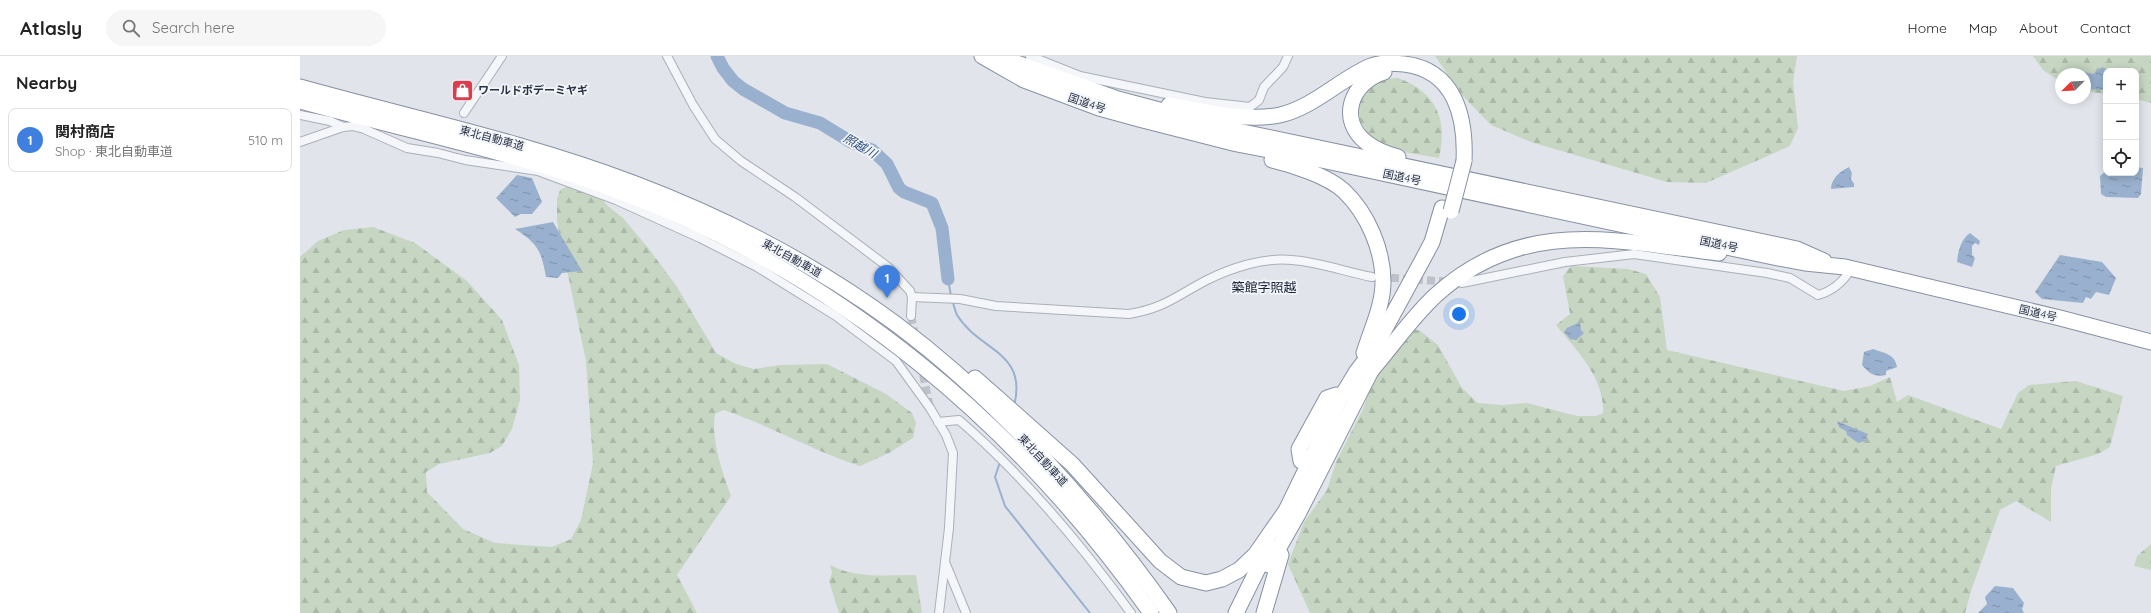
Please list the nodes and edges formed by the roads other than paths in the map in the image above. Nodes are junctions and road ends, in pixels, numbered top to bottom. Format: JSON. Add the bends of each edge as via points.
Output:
{"nodes":[{"id":1,"x":502,"y":56,"type":"edge"},
{"id":2,"x":667,"y":56,"type":"edge"},
{"id":3,"x":982,"y":56,"type":"edge"},
{"id":4,"x":997,"y":56,"type":"edge"},
{"id":5,"x":1030,"y":56,"type":"edge"},
{"id":6,"x":1288,"y":56,"type":"edge"},
{"id":7,"x":1063,"y":82,"type":"junction"},
{"id":8,"x":300,"y":87,"type":"edge"},
{"id":9,"x":1118,"y":100,"type":"junction"},
{"id":10,"x":300,"y":101,"type":"edge"},
{"id":11,"x":1099,"y":108,"type":"junction"},
{"id":12,"x":464,"y":113,"type":"dead end"},
{"id":13,"x":300,"y":115,"type":"edge"},
{"id":14,"x":343,"y":127,"type":"junction"},
{"id":15,"x":300,"y":142,"type":"edge"},
{"id":16,"x":446,"y":144,"type":"dead end"},
{"id":17,"x":438,"y":152,"type":"junction"},
{"id":18,"x":1459,"y":160,"type":"junction"},
{"id":19,"x":1438,"y":174,"type":"junction"},
{"id":20,"x":1773,"y":257,"type":"junction"},
{"id":21,"x":1832,"y":265,"type":"junction"},
{"id":22,"x":1851,"y":269,"type":"junction"},
{"id":23,"x":1372,"y":277,"type":"tunnel mouth"},
{"id":24,"x":1462,"y":283,"type":"tunnel mouth"},
{"id":25,"x":912,"y":297,"type":"junction"},
{"id":26,"x":911,"y":316,"type":"tunnel mouth"},
{"id":27,"x":2151,"y":342,"type":"edge"},
{"id":28,"x":1354,"y":383,"type":"junction"},
{"id":29,"x":938,"y":422,"type":"junction"},
{"id":30,"x":1019,"y":424,"type":"junction"},
{"id":31,"x":1300,"y":477,"type":"junction"},
{"id":32,"x":1292,"y":513,"type":"junction"},
{"id":33,"x":945,"y":562,"type":"junction"},
{"id":34,"x":939,"y":613,"type":"edge"},
{"id":35,"x":966,"y":613,"type":"edge"},
{"id":36,"x":1131,"y":613,"type":"edge"},
{"id":37,"x":1151,"y":613,"type":"edge"},
{"id":38,"x":1170,"y":613,"type":"edge"},
{"id":39,"x":1236,"y":613,"type":"edge"},
{"id":40,"x":1246,"y":613,"type":"edge"},
{"id":41,"x":1264,"y":613,"type":"edge"}],
"edges":[{"from":1,"to":12,"type":"street"},
{"from":2,"to":25,"type":"street","via":[[693,105],[715,139],[741,161],[795,197],[888,267],[905,284]]},
{"from":3,"to":7,"type":"highway","name":"国道4号","via":[[1024,80]]},
{"from":4,"to":7,"type":"highway","name":"国道4号","via":[[1036,68]]},
{"from":5,"to":7,"type":"street"},
{"from":6,"to":7,"type":"street","via":[[1283,67],[1264,87],[1259,100],[1250,107],[1205,102],[1080,76]]},
{"from":7,"to":9,"type":"highway","name":"国道4号"},
{"from":7,"to":11,"type":"highway","name":"国道4号"},
{"from":8,"to":30,"type":"highway","name":"東北自動車道","via":[[536,150],[634,183],[689,206],[765,243],[899,322],[956,362]]},
{"from":9,"to":18,"type":"highway","via":[[1148,101],[1253,117],[1281,115],[1320,97],[1352,75],[1373,66],[1392,63],[1412,65],[1440,79],[1457,103],[1462,120]]},
{"from":9,"to":19,"type":"highway","name":"国道4号","via":[[1238,131]]},
{"from":10,"to":37,"type":"highway","name":"東北自動車道","via":[[529,162],[627,194],[758,255],[833,299],[956,392],[1012,445],[1108,552]]},
{"from":11,"to":20,"type":"highway","name":"国道4号","via":[[1237,144],[1334,162]]},
{"from":11,"to":28,"type":"highway","via":[[1138,125],[1289,164],[1344,191],[1375,237],[1383,283],[1379,309]]},
{"from":13,"to":14,"type":"street","via":[[330,121]]},
{"from":14,"to":15,"type":"street"},
{"from":14,"to":17,"type":"street","via":[[364,129],[407,148]]},
{"from":16,"to":17,"type":"street"},
{"from":17,"to":29,"type":"street","via":[[465,160],[538,172],[616,200],[757,266],[836,316],[896,361]]},
{"from":18,"to":19,"type":"highway","via":[[1452,113],[1440,92],[1428,81],[1402,72],[1388,71],[1366,80],[1357,90],[1351,103],[1352,119],[1357,132],[1366,142],[1382,152],[1422,164]]},
{"from":18,"to":28,"type":"highway","bridge":true,"via":[[1430,263]]},
{"from":19,"to":21,"type":"highway","name":"国道4号","via":[[1797,249]]},
{"from":20,"to":21,"type":"highway","name":"国道4号"},
{"from":20,"to":28,"type":"highway","via":[[1748,257],[1591,238],[1548,241],[1517,248],[1472,268],[1436,295]]},
{"from":21,"to":22,"type":"highway","name":"国道4号"},
{"from":22,"to":24,"type":"street","via":[[1845,280],[1828,292],[1818,295],[1790,278],[1634,254],[1565,262]]},
{"from":22,"to":27,"type":"highway","name":"国道4号"},
{"from":23,"to":25,"type":"street","via":[[1304,262],[1271,260],[1227,272],[1207,280],[1166,304],[1148,311],[1129,314],[996,306],[960,299]]},
{"from":25,"to":26,"type":"street"},
{"from":28,"to":31,"type":"highway"},
{"from":28,"to":31,"type":"highway","via":[[1301,461]]},
{"from":28,"to":32,"type":"highway","via":[[1324,462]]},
{"from":29,"to":33,"type":"street","via":[[953,453]]},
{"from":29,"to":36,"type":"street","via":[[959,420],[995,451],[1103,575]]},
{"from":30,"to":32,"type":"highway","via":[[1072,464],[1160,561],[1181,577],[1206,583],[1222,579],[1239,570]]},
{"from":30,"to":38,"type":"highway","name":"東北自動車道","via":[[1100,522]]},
{"from":31,"to":32,"type":"highway"},
{"from":32,"to":39,"type":"highway"},
{"from":32,"to":40,"type":"highway"},
{"from":32,"to":41,"type":"highway"},
{"from":33,"to":34,"type":"street"},
{"from":33,"to":35,"type":"street"}]}
